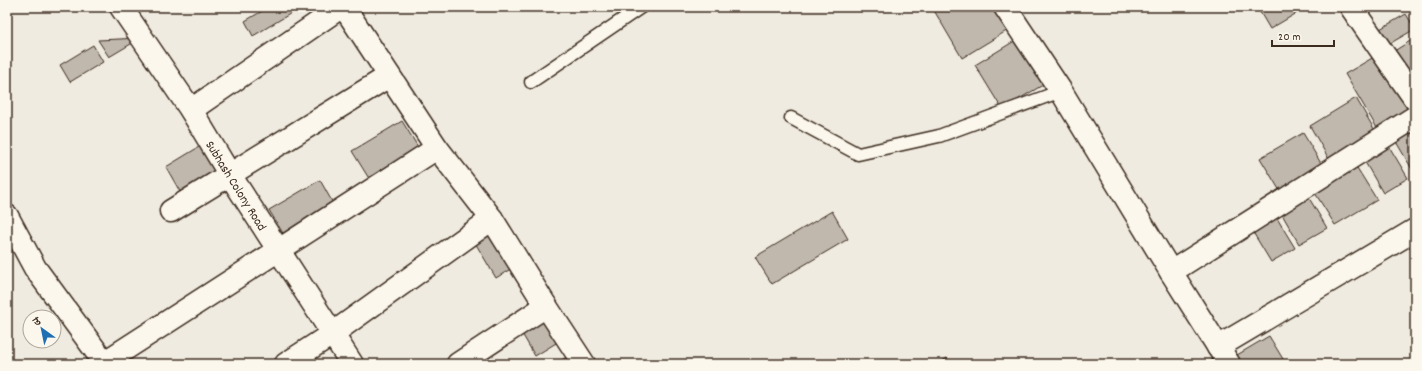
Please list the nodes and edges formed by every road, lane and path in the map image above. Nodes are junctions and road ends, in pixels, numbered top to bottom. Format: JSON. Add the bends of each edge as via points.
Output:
{"nodes":[{"id":1,"x":121,"y":7,"type":"edge"},
{"id":2,"x":341,"y":7,"type":"edge"},
{"id":3,"x":344,"y":7,"type":"edge"},
{"id":4,"x":641,"y":7,"type":"edge"},
{"id":5,"x":1006,"y":7,"type":"edge"},
{"id":6,"x":1351,"y":7,"type":"edge"},
{"id":7,"x":389,"y":76,"type":"junction"},
{"id":8,"x":531,"y":82,"type":"dead end"},
{"id":9,"x":1061,"y":91,"type":"junction"},
{"id":10,"x":1415,"y":99,"type":"edge"},
{"id":11,"x":191,"y":110,"type":"junction"},
{"id":12,"x":1415,"y":117,"type":"edge"},
{"id":13,"x":791,"y":118,"type":"dead end"},
{"id":14,"x":437,"y":148,"type":"junction"},
{"id":15,"x":230,"y":175,"type":"junction"},
{"id":16,"x":171,"y":211,"type":"dead end"},
{"id":17,"x":7,"y":216,"type":"edge"},
{"id":18,"x":492,"y":219,"type":"junction"},
{"id":19,"x":1415,"y":230,"type":"edge"},
{"id":20,"x":278,"y":250,"type":"junction"},
{"id":21,"x":1170,"y":272,"type":"junction"},
{"id":22,"x":546,"y":306,"type":"junction"},
{"id":23,"x":332,"y":334,"type":"junction"},
{"id":24,"x":1226,"y":360,"type":"edge"},
{"id":25,"x":103,"y":363,"type":"edge"},
{"id":26,"x":286,"y":364,"type":"edge"},
{"id":27,"x":352,"y":364,"type":"edge"},
{"id":28,"x":458,"y":364,"type":"edge"},
{"id":29,"x":584,"y":364,"type":"edge"}],
"edges":[{"from":1,"to":11,"type":"street","name":"Subhash Colony Road"},
{"from":2,"to":11,"type":"street"},
{"from":3,"to":7,"type":"street"},
{"from":4,"to":8,"type":"lane"},
{"from":5,"to":9,"type":"street"},
{"from":6,"to":10,"type":"street"},
{"from":7,"to":14,"type":"street"},
{"from":7,"to":15,"type":"street"},
{"from":9,"to":13,"type":"lane","via":[[939,136],[858,154]]},
{"from":9,"to":21,"type":"street"},
{"from":11,"to":15,"type":"street","name":"Subhash Colony Road"},
{"from":12,"to":21,"type":"street"},
{"from":14,"to":18,"type":"street"},
{"from":14,"to":20,"type":"street"},
{"from":15,"to":16,"type":"street"},
{"from":15,"to":20,"type":"street","name":"Subhash Colony Road"},
{"from":17,"to":25,"type":"street","via":[[35,268]]},
{"from":18,"to":22,"type":"street"},
{"from":18,"to":23,"type":"street"},
{"from":19,"to":24,"type":"street"},
{"from":20,"to":23,"type":"street","name":"Subhash Colony Road"},
{"from":20,"to":25,"type":"street"},
{"from":21,"to":24,"type":"street"},
{"from":22,"to":28,"type":"street"},
{"from":22,"to":29,"type":"street"},
{"from":23,"to":26,"type":"street"},
{"from":23,"to":27,"type":"street","name":"Subhash Colony Road"}]}
